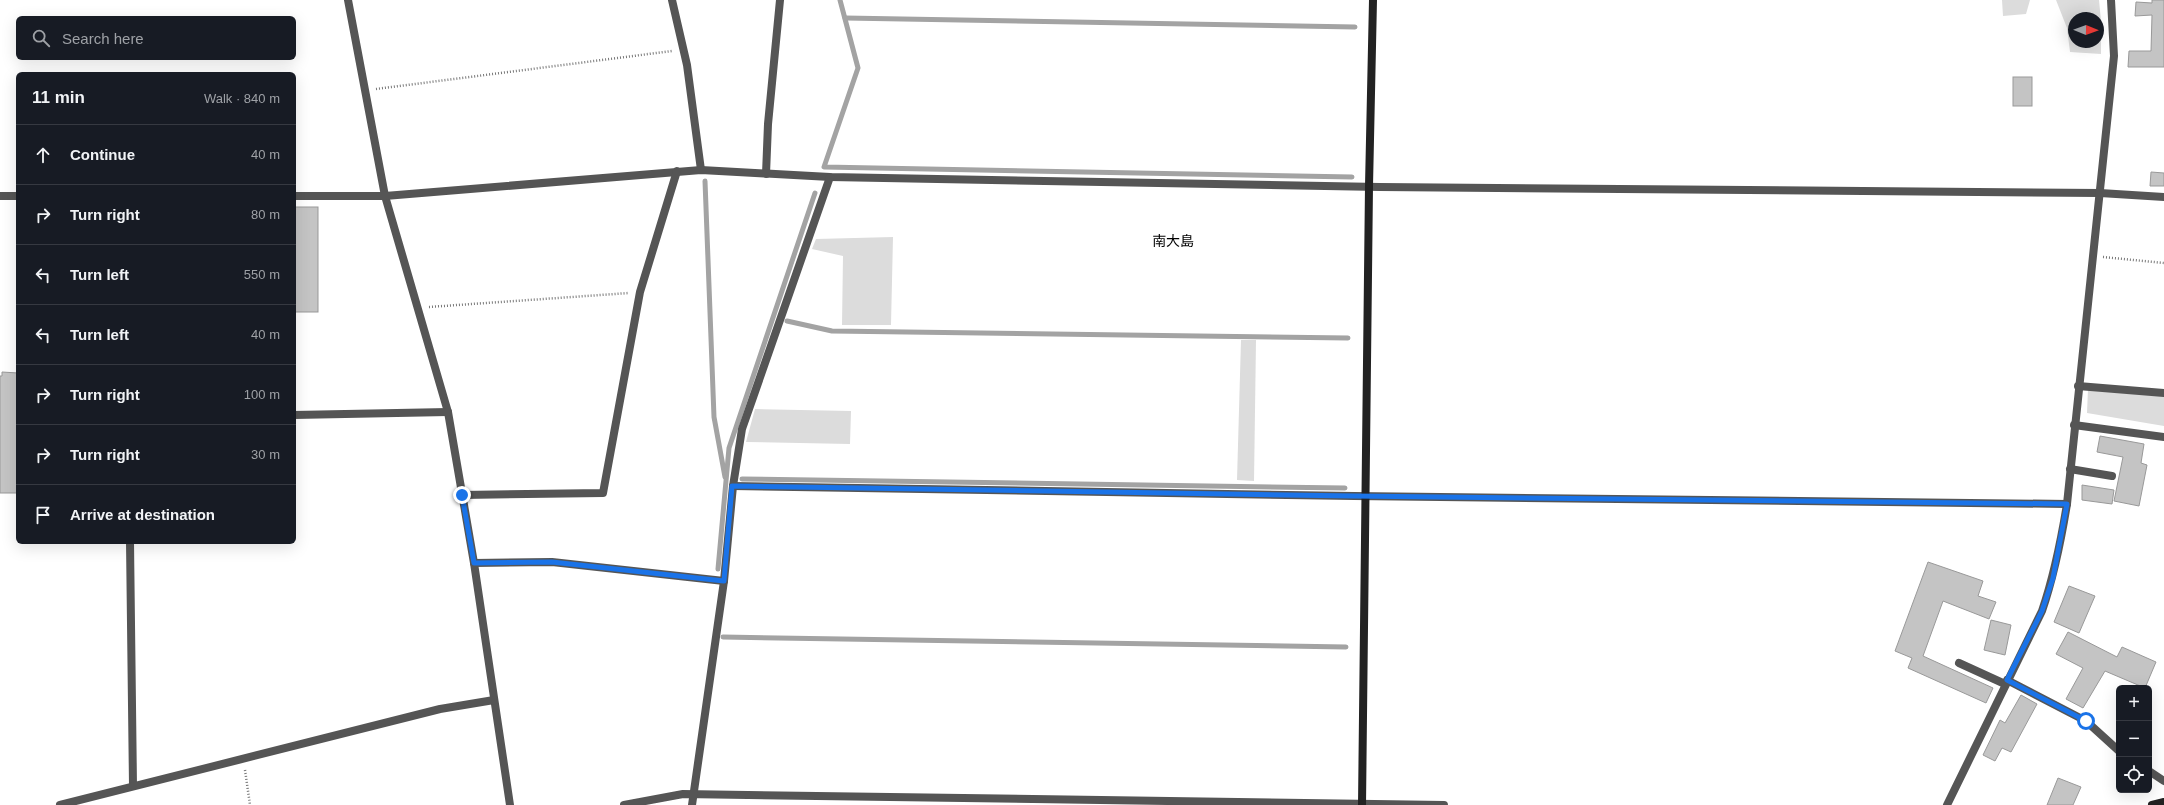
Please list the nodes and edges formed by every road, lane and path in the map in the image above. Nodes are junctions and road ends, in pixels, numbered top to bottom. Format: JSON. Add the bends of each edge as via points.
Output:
{"nodes":[{"id":1,"x":348,"y":0,"type":"edge"},
{"id":2,"x":672,"y":0,"type":"edge"},
{"id":3,"x":780,"y":0,"type":"edge"},
{"id":4,"x":1373,"y":0,"type":"edge"},
{"id":5,"x":2111,"y":0,"type":"edge"},
{"id":6,"x":684,"y":50,"type":"junction"},
{"id":7,"x":366,"y":90,"type":"junction"},
{"id":8,"x":701,"y":170,"type":"junction"},
{"id":9,"x":677,"y":171,"type":"junction"},
{"id":10,"x":766,"y":174,"type":"junction"},
{"id":11,"x":830,"y":177,"type":"junction"},
{"id":12,"x":1369,"y":186,"type":"junction"},
{"id":13,"x":2100,"y":193,"type":"junction"},
{"id":14,"x":0,"y":196,"type":"edge"},
{"id":15,"x":16,"y":196,"type":"edge"},
{"id":16,"x":296,"y":196,"type":"edge"},
{"id":17,"x":386,"y":196,"type":"junction"},
{"id":18,"x":2164,"y":197,"type":"edge"},
{"id":19,"x":2093,"y":256,"type":"junction"},
{"id":20,"x":2164,"y":264,"type":"edge"},
{"id":21,"x":640,"y":292,"type":"junction"},
{"id":22,"x":418,"y":308,"type":"junction"},
{"id":23,"x":2078,"y":386,"type":"junction"},
{"id":24,"x":2164,"y":393,"type":"edge"},
{"id":25,"x":448,"y":412,"type":"junction"},
{"id":26,"x":296,"y":415,"type":"edge"},
{"id":27,"x":2074,"y":425,"type":"junction"},
{"id":28,"x":2164,"y":437,"type":"edge"},
{"id":29,"x":2070,"y":469,"type":"junction"},
{"id":30,"x":2112,"y":476,"type":"dead end"},
{"id":31,"x":732,"y":486,"type":"junction"},
{"id":32,"x":462,"y":495,"type":"junction"},
{"id":33,"x":1366,"y":495,"type":"junction"},
{"id":34,"x":2067,"y":504,"type":"junction"},
{"id":35,"x":130,"y":544,"type":"edge"},
{"id":36,"x":474,"y":563,"type":"junction"},
{"id":37,"x":724,"y":581,"type":"junction"},
{"id":38,"x":1959,"y":663,"type":"dead end"},
{"id":39,"x":2006,"y":682,"type":"junction"},
{"id":40,"x":494,"y":700,"type":"junction"},
{"id":41,"x":2116,"y":748,"type":"edge"},
{"id":42,"x":243,"y":758,"type":"junction"},
{"id":43,"x":2152,"y":774,"type":"edge"},
{"id":44,"x":2164,"y":781,"type":"edge"},
{"id":45,"x":133,"y":786,"type":"junction"},
{"id":46,"x":693,"y":795,"type":"junction"},
{"id":47,"x":2164,"y":802,"type":"edge"},
{"id":48,"x":1362,"y":804,"type":"edge"},
{"id":49,"x":60,"y":805,"type":"edge"},
{"id":50,"x":250,"y":805,"type":"edge"},
{"id":51,"x":510,"y":805,"type":"edge"},
{"id":52,"x":624,"y":805,"type":"edge"},
{"id":53,"x":692,"y":805,"type":"edge"},
{"id":54,"x":1444,"y":805,"type":"edge"},
{"id":55,"x":1947,"y":805,"type":"edge"},
{"id":56,"x":2152,"y":805,"type":"edge"}],
"edges":[{"from":1,"to":7,"type":"street"},
{"from":2,"to":6,"type":"street"},
{"from":3,"to":10,"type":"street","via":[[768,124]]},
{"from":4,"to":12,"type":"street"},
{"from":5,"to":13,"type":"street","via":[[2114,56]]},
{"from":6,"to":7,"type":"path"},
{"from":6,"to":8,"type":"street"},
{"from":7,"to":17,"type":"street"},
{"from":8,"to":9,"type":"street"},
{"from":8,"to":10,"type":"street"},
{"from":9,"to":17,"type":"street"},
{"from":9,"to":21,"type":"street"},
{"from":10,"to":11,"type":"street"},
{"from":11,"to":12,"type":"street"},
{"from":11,"to":31,"type":"street","via":[[742,429]]},
{"from":12,"to":13,"type":"street"},
{"from":12,"to":33,"type":"street"},
{"from":13,"to":18,"type":"street"},
{"from":13,"to":19,"type":"street"},
{"from":14,"to":15,"type":"street"},
{"from":16,"to":17,"type":"street"},
{"from":17,"to":22,"type":"street"},
{"from":19,"to":20,"type":"path"},
{"from":19,"to":23,"type":"street"},
{"from":21,"to":22,"type":"path"},
{"from":21,"to":32,"type":"street","via":[[603,493]]},
{"from":22,"to":25,"type":"street"},
{"from":23,"to":24,"type":"street"},
{"from":23,"to":27,"type":"street"},
{"from":25,"to":26,"type":"street"},
{"from":25,"to":32,"type":"street"},
{"from":27,"to":28,"type":"street"},
{"from":27,"to":29,"type":"street"},
{"from":29,"to":30,"type":"street"},
{"from":29,"to":34,"type":"street"},
{"from":31,"to":33,"type":"street"},
{"from":31,"to":37,"type":"street"},
{"from":32,"to":36,"type":"street"},
{"from":33,"to":34,"type":"street"},
{"from":33,"to":48,"type":"street"},
{"from":34,"to":39,"type":"street","via":[[2053,578],[2045,604]]},
{"from":35,"to":45,"type":"street"},
{"from":36,"to":37,"type":"street","via":[[552,562]]},
{"from":36,"to":40,"type":"street"},
{"from":37,"to":46,"type":"street"},
{"from":38,"to":39,"type":"street"},
{"from":39,"to":41,"type":"street","via":[[2086,721]]},
{"from":39,"to":55,"type":"street"},
{"from":40,"to":42,"type":"street","via":[[440,709]]},
{"from":40,"to":51,"type":"street"},
{"from":42,"to":45,"type":"street"},
{"from":42,"to":50,"type":"path"},
{"from":43,"to":44,"type":"street"},
{"from":45,"to":49,"type":"street"},
{"from":46,"to":48,"type":"street"},
{"from":46,"to":52,"type":"street","via":[[684,794]]},
{"from":46,"to":53,"type":"street"},
{"from":47,"to":56,"type":"street"},
{"from":48,"to":54,"type":"street"}]}
